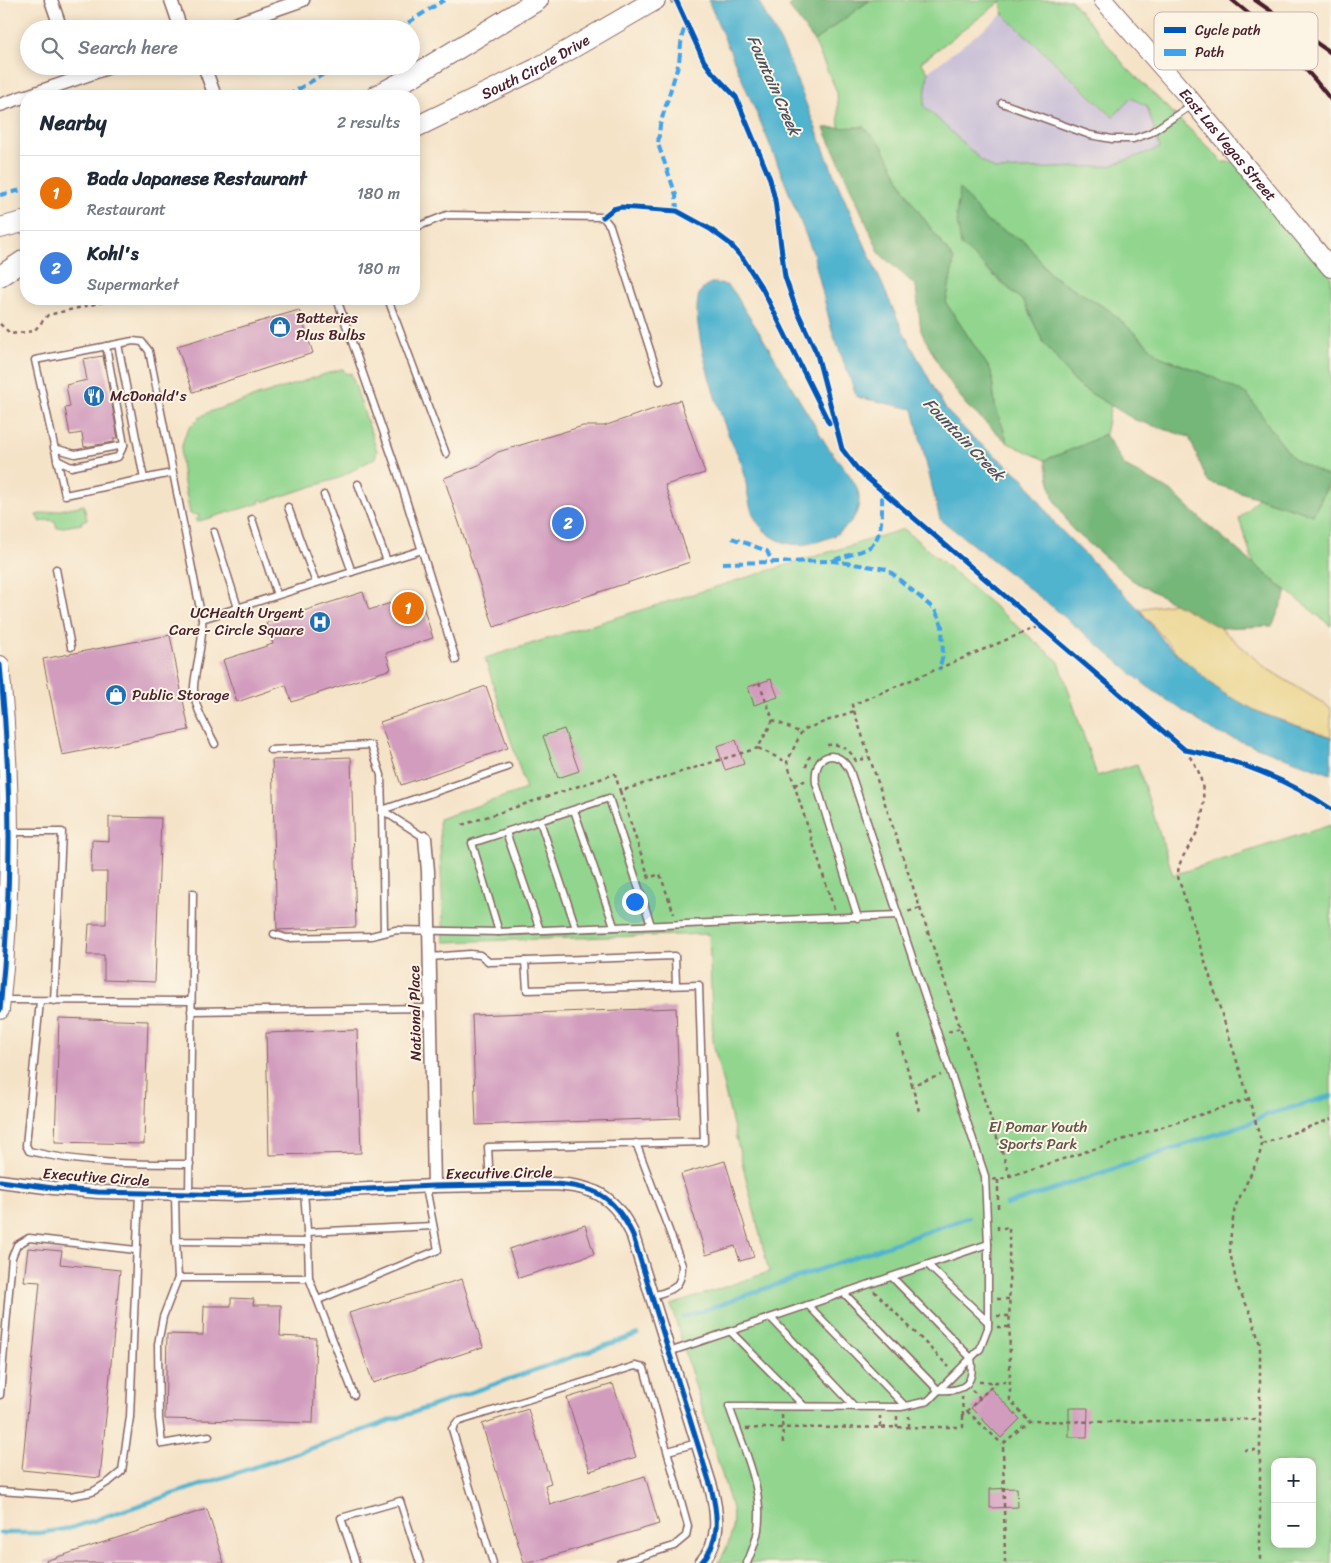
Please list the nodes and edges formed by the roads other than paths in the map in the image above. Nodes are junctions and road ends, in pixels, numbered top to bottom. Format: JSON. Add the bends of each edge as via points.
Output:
{"nodes":[{"id":1,"x":51,"y":0,"type":"edge"},
{"id":2,"x":171,"y":0,"type":"edge"},
{"id":3,"x":302,"y":0,"type":"edge"},
{"id":4,"x":538,"y":0,"type":"edge"},
{"id":5,"x":655,"y":0,"type":"edge"},
{"id":6,"x":1103,"y":0,"type":"edge"},
{"id":7,"x":286,"y":3,"type":"edge"},
{"id":8,"x":58,"y":20,"type":"edge"},
{"id":9,"x":178,"y":20,"type":"edge"},
{"id":10,"x":243,"y":20,"type":"edge"},
{"id":11,"x":1154,"y":58,"type":"edge"},
{"id":12,"x":1164,"y":70,"type":"edge"},
{"id":13,"x":420,"y":72,"type":"edge"},
{"id":14,"x":77,"y":75,"type":"edge"},
{"id":15,"x":89,"y":75,"type":"edge"},
{"id":16,"x":207,"y":75,"type":"edge"},
{"id":17,"x":415,"y":75,"type":"edge"},
{"id":18,"x":78,"y":79,"type":"junction"},
{"id":19,"x":45,"y":90,"type":"edge"},
{"id":20,"x":213,"y":90,"type":"edge"},
{"id":21,"x":387,"y":90,"type":"edge"},
{"id":22,"x":20,"y":98,"type":"edge"},
{"id":23,"x":1002,"y":103,"type":"dead end"},
{"id":24,"x":1194,"y":104,"type":"junction"},
{"id":25,"x":0,"y":105,"type":"edge"},
{"id":26,"x":420,"y":125,"type":"edge"},
{"id":27,"x":20,"y":223,"type":"edge"},
{"id":28,"x":420,"y":226,"type":"edge"},
{"id":29,"x":0,"y":228,"type":"edge"},
{"id":30,"x":20,"y":260,"type":"edge"},
{"id":31,"x":0,"y":263,"type":"edge"},
{"id":32,"x":20,"y":263,"type":"edge"},
{"id":33,"x":1331,"y":268,"type":"edge"},
{"id":34,"x":0,"y":276,"type":"edge"},
{"id":35,"x":339,"y":305,"type":"edge"},
{"id":36,"x":390,"y":305,"type":"edge"},
{"id":37,"x":118,"y":344,"type":"junction"},
{"id":38,"x":106,"y":346,"type":"junction"},
{"id":39,"x":660,"y":381,"type":"dead end"},
{"id":40,"x":124,"y":444,"type":"junction"},
{"id":41,"x":54,"y":448,"type":"junction"},
{"id":42,"x":446,"y":454,"type":"dead end"},
{"id":43,"x":57,"y":460,"type":"junction"},
{"id":44,"x":172,"y":473,"type":"junction"},
{"id":45,"x":144,"y":479,"type":"junction"},
{"id":46,"x":358,"y":484,"type":"dead end"},
{"id":47,"x":324,"y":495,"type":"dead end"},
{"id":48,"x":288,"y":507,"type":"dead end"},
{"id":49,"x":252,"y":519,"type":"dead end"},
{"id":50,"x":214,"y":532,"type":"dead end"},
{"id":51,"x":422,"y":550,"type":"junction"},
{"id":52,"x":387,"y":561,"type":"junction"},
{"id":53,"x":56,"y":569,"type":"dead end"},
{"id":54,"x":352,"y":572,"type":"junction"},
{"id":55,"x":316,"y":583,"type":"junction"},
{"id":56,"x":277,"y":596,"type":"junction"},
{"id":57,"x":238,"y":608,"type":"junction"},
{"id":58,"x":202,"y":619,"type":"junction"},
{"id":59,"x":71,"y":647,"type":"dead end"},
{"id":60,"x":456,"y":660,"type":"dead end"},
{"id":61,"x":0,"y":665,"type":"edge"},
{"id":62,"x":215,"y":744,"type":"dead end"},
{"id":63,"x":270,"y":750,"type":"dead end"},
{"id":64,"x":508,"y":767,"type":"dead end"},
{"id":65,"x":382,"y":810,"type":"junction"},
{"id":66,"x":574,"y":810,"type":"junction"},
{"id":67,"x":540,"y":821,"type":"junction"},
{"id":68,"x":9,"y":832,"type":"junction"},
{"id":69,"x":506,"y":832,"type":"junction"},
{"id":70,"x":425,"y":838,"type":"joint"},
{"id":71,"x":194,"y":893,"type":"dead end"},
{"id":72,"x":898,"y":915,"type":"junction"},
{"id":73,"x":858,"y":918,"type":"junction"},
{"id":74,"x":651,"y":924,"type":"junction"},
{"id":75,"x":614,"y":926,"type":"junction"},
{"id":76,"x":576,"y":928,"type":"junction"},
{"id":77,"x":540,"y":930,"type":"junction"},
{"id":78,"x":429,"y":931,"type":"junction"},
{"id":79,"x":384,"y":932,"type":"junction"},
{"id":80,"x":499,"y":932,"type":"junction"},
{"id":81,"x":274,"y":934,"type":"dead end"},
{"id":82,"x":430,"y":957,"type":"junction"},
{"id":83,"x":525,"y":961,"type":"junction"},
{"id":84,"x":676,"y":985,"type":"junction"},
{"id":85,"x":40,"y":1001,"type":"junction"},
{"id":86,"x":54,"y":1001,"type":"junction"},
{"id":87,"x":191,"y":1001,"type":"junction"},
{"id":88,"x":1,"y":1005,"type":"edge"},
{"id":89,"x":431,"y":1008,"type":"junction"},
{"id":90,"x":191,"y":1011,"type":"junction"},
{"id":91,"x":636,"y":1143,"type":"junction"},
{"id":92,"x":190,"y":1164,"type":"junction"},
{"id":93,"x":0,"y":1180,"type":"edge"},
{"id":94,"x":490,"y":1185,"type":"junction"},
{"id":95,"x":430,"y":1186,"type":"junction"},
{"id":96,"x":304,"y":1192,"type":"junction"},
{"id":97,"x":139,"y":1193,"type":"junction"},
{"id":98,"x":175,"y":1194,"type":"junction"},
{"id":99,"x":190,"y":1194,"type":"junction"},
{"id":100,"x":433,"y":1226,"type":"junction"},
{"id":101,"x":307,"y":1232,"type":"junction"},
{"id":102,"x":176,"y":1241,"type":"junction"},
{"id":103,"x":308,"y":1242,"type":"junction"},
{"id":104,"x":988,"y":1244,"type":"junction"},
{"id":105,"x":136,"y":1250,"type":"junction"},
{"id":106,"x":928,"y":1265,"type":"junction"},
{"id":107,"x":892,"y":1277,"type":"junction"},
{"id":108,"x":178,"y":1278,"type":"junction"},
{"id":109,"x":309,"y":1278,"type":"junction"},
{"id":110,"x":844,"y":1293,"type":"junction"},
{"id":111,"x":652,"y":1296,"type":"junction"},
{"id":112,"x":318,"y":1300,"type":"junction"},
{"id":113,"x":808,"y":1306,"type":"junction"},
{"id":114,"x":771,"y":1318,"type":"junction"},
{"id":115,"x":988,"y":1322,"type":"junction"},
{"id":116,"x":731,"y":1332,"type":"junction"},
{"id":117,"x":669,"y":1352,"type":"junction"},
{"id":118,"x":971,"y":1358,"type":"junction"},
{"id":119,"x":938,"y":1390,"type":"junction"},
{"id":120,"x":0,"y":1395,"type":"edge"},
{"id":121,"x":354,"y":1396,"type":"dead end"},
{"id":122,"x":804,"y":1406,"type":"junction"},
{"id":123,"x":904,"y":1406,"type":"junction"},
{"id":124,"x":855,"y":1407,"type":"junction"},
{"id":125,"x":209,"y":1436,"type":"dead end"},
{"id":126,"x":697,"y":1443,"type":"junction"},
{"id":127,"x":668,"y":1451,"type":"junction"},
{"id":128,"x":0,"y":1491,"type":"edge"},
{"id":129,"x":356,"y":1563,"type":"edge"},
{"id":130,"x":420,"y":1563,"type":"edge"},
{"id":131,"x":493,"y":1563,"type":"edge"},
{"id":132,"x":620,"y":1563,"type":"edge"},
{"id":133,"x":701,"y":1563,"type":"edge"},
{"id":134,"x":747,"y":1563,"type":"edge"}],
"edges":[{"from":1,"to":8,"type":"street"},
{"from":2,"to":9,"type":"street"},
{"from":3,"to":7,"type":"street"},
{"from":4,"to":13,"type":"main road"},
{"from":5,"to":26,"type":"main road","name":"South Circle Drive","via":[[536,68]]},
{"from":6,"to":11,"type":"street","name":"East Las Vegas Street"},
{"from":7,"to":10,"type":"street"},
{"from":12,"to":24,"type":"street","name":"East Las Vegas Street"},
{"from":14,"to":18,"type":"street"},
{"from":15,"to":18,"type":"street"},
{"from":16,"to":20,"type":"street"},
{"from":17,"to":21,"type":"main road"},
{"from":18,"to":19,"type":"street"},
{"from":22,"to":25,"type":"street"},
{"from":23,"to":24,"type":"lane","via":[[1090,135],[1112,139],[1150,133]]},
{"from":24,"to":33,"type":"street","name":"East Las Vegas Street"},
{"from":27,"to":29,"type":"main road"},
{"from":28,"to":39,"type":"lane","via":[[447,215],[603,217],[610,226]]},
{"from":30,"to":31,"type":"main road"},
{"from":32,"to":34,"type":"main road"},
{"from":35,"to":51,"type":"lane"},
{"from":36,"to":42,"type":"lane"},
{"from":37,"to":38,"type":"lane"},
{"from":37,"to":44,"type":"lane","via":[[142,342],[149,351]]},
{"from":37,"to":45,"type":"lane"},
{"from":38,"to":40,"type":"lane"},
{"from":38,"to":41,"type":"lane","via":[[35,360]]},
{"from":40,"to":41,"type":"lane","via":[[75,454]]},
{"from":40,"to":43,"type":"lane","via":[[118,457],[71,467]]},
{"from":41,"to":43,"type":"lane"},
{"from":43,"to":45,"type":"lane","via":[[65,495]]},
{"from":44,"to":45,"type":"lane"},
{"from":44,"to":58,"type":"lane"},
{"from":46,"to":52,"type":"lane"},
{"from":47,"to":54,"type":"lane"},
{"from":48,"to":55,"type":"lane"},
{"from":49,"to":56,"type":"lane"},
{"from":50,"to":57,"type":"lane"},
{"from":51,"to":52,"type":"lane"},
{"from":51,"to":60,"type":"lane"},
{"from":52,"to":54,"type":"lane"},
{"from":53,"to":59,"type":"lane"},
{"from":54,"to":55,"type":"lane"},
{"from":55,"to":56,"type":"lane"},
{"from":56,"to":57,"type":"lane"},
{"from":57,"to":58,"type":"lane"},
{"from":58,"to":62,"type":"lane","via":[[203,634],[194,687],[197,706]]},
{"from":61,"to":68,"type":"street","via":[[6,720]]},
{"from":63,"to":65,"type":"lane","via":[[371,745],[381,775]]},
{"from":64,"to":65,"type":"lane"},
{"from":65,"to":70,"type":"lane"},
{"from":65,"to":79,"type":"lane"},
{"from":66,"to":67,"type":"lane"},
{"from":66,"to":74,"type":"lane","via":[[609,798]]},
{"from":66,"to":75,"type":"lane"},
{"from":67,"to":69,"type":"lane"},
{"from":67,"to":76,"type":"lane"},
{"from":68,"to":86,"type":"lane","via":[[62,832]]},
{"from":68,"to":88,"type":"street"},
{"from":69,"to":77,"type":"lane"},
{"from":69,"to":80,"type":"lane","via":[[472,843]]},
{"from":70,"to":78,"type":"street","name":"National Place"},
{"from":71,"to":87,"type":"lane"},
{"from":72,"to":73,"type":"lane"},
{"from":72,"to":73,"type":"lane","via":[[850,771],[840,759],[825,757],[816,768],[816,783]]},
{"from":72,"to":104,"type":"lane","via":[[986,1176]]},
{"from":73,"to":74,"type":"lane"},
{"from":74,"to":75,"type":"lane"},
{"from":75,"to":76,"type":"lane"},
{"from":76,"to":77,"type":"lane"},
{"from":77,"to":80,"type":"lane"},
{"from":78,"to":79,"type":"lane"},
{"from":78,"to":80,"type":"lane"},
{"from":78,"to":82,"type":"street","name":"National Place"},
{"from":79,"to":81,"type":"lane","via":[[371,936],[286,938]]},
{"from":82,"to":83,"type":"lane","via":[[470,954],[489,962]]},
{"from":82,"to":89,"type":"street","name":"National Place"},
{"from":83,"to":84,"type":"lane","via":[[526,990]]},
{"from":83,"to":84,"type":"lane","via":[[675,956]]},
{"from":84,"to":91,"type":"lane","via":[[699,984],[704,1142]]},
{"from":85,"to":86,"type":"lane"},
{"from":85,"to":88,"type":"lane"},
{"from":85,"to":92,"type":"lane","via":[[26,1144],[30,1151],[82,1161]]},
{"from":86,"to":87,"type":"lane"},
{"from":87,"to":90,"type":"lane"},
{"from":89,"to":90,"type":"lane"},
{"from":89,"to":95,"type":"street","name":"National Place"},
{"from":90,"to":92,"type":"lane"},
{"from":91,"to":94,"type":"lane","via":[[488,1147]]},
{"from":91,"to":111,"type":"lane","via":[[682,1264],[680,1282],[673,1289]]},
{"from":92,"to":99,"type":"lane"},
{"from":93,"to":97,"type":"street","name":"Executive Circle","via":[[53,1188]]},
{"from":94,"to":95,"type":"street","name":"Executive Circle"},
{"from":94,"to":111,"type":"street","name":"Executive Circle","via":[[571,1185],[596,1192],[607,1199],[617,1206],[632,1233]]},
{"from":95,"to":96,"type":"street","name":"Executive Circle"},
{"from":95,"to":100,"type":"lane"},
{"from":96,"to":99,"type":"street","name":"Executive Circle"},
{"from":96,"to":101,"type":"lane"},
{"from":97,"to":98,"type":"street","name":"Executive Circle"},
{"from":97,"to":105,"type":"lane"},
{"from":98,"to":99,"type":"street","name":"Executive Circle"},
{"from":98,"to":102,"type":"lane"},
{"from":100,"to":101,"type":"lane"},
{"from":100,"to":112,"type":"lane","via":[[438,1250]]},
{"from":101,"to":103,"type":"lane"},
{"from":102,"to":103,"type":"lane"},
{"from":102,"to":108,"type":"lane"},
{"from":103,"to":109,"type":"lane"},
{"from":104,"to":106,"type":"lane"},
{"from":104,"to":115,"type":"lane"},
{"from":105,"to":120,"type":"lane","via":[[29,1238],[17,1245],[12,1257]]},
{"from":105,"to":128,"type":"lane","via":[[130,1417],[122,1471],[92,1492],[71,1496]]},
{"from":106,"to":107,"type":"lane"},
{"from":106,"to":115,"type":"lane"},
{"from":107,"to":110,"type":"lane"},
{"from":107,"to":118,"type":"lane"},
{"from":108,"to":109,"type":"lane"},
{"from":108,"to":125,"type":"lane","via":[[163,1317],[158,1344],[162,1444]]},
{"from":109,"to":112,"type":"lane"},
{"from":110,"to":113,"type":"lane"},
{"from":110,"to":119,"type":"lane"},
{"from":111,"to":117,"type":"street","name":"Executive Circle"},
{"from":112,"to":121,"type":"lane"},
{"from":113,"to":114,"type":"lane"},
{"from":113,"to":123,"type":"lane"},
{"from":114,"to":116,"type":"lane"},
{"from":114,"to":124,"type":"lane"},
{"from":115,"to":118,"type":"lane","via":[[980,1349]]},
{"from":116,"to":117,"type":"lane"},
{"from":116,"to":122,"type":"lane"},
{"from":117,"to":126,"type":"street","name":"Executive Circle"},
{"from":118,"to":119,"type":"lane"},
{"from":118,"to":119,"type":"lane","via":[[972,1375],[967,1385],[960,1390]]},
{"from":119,"to":123,"type":"lane","via":[[928,1401]]},
{"from":122,"to":124,"type":"lane"},
{"from":122,"to":134,"type":"lane","via":[[729,1406],[758,1497],[760,1518]]},
{"from":123,"to":124,"type":"lane"},
{"from":126,"to":127,"type":"lane"},
{"from":126,"to":133,"type":"street","name":"Executive Circle","via":[[715,1505],[716,1523],[709,1554]]},
{"from":127,"to":131,"type":"lane","via":[[644,1368],[635,1366],[457,1422],[452,1429]]},
{"from":127,"to":132,"type":"lane","via":[[687,1517],[686,1536],[674,1546]]},
{"from":129,"to":130,"type":"lane","via":[[341,1518],[400,1502]]}]}
